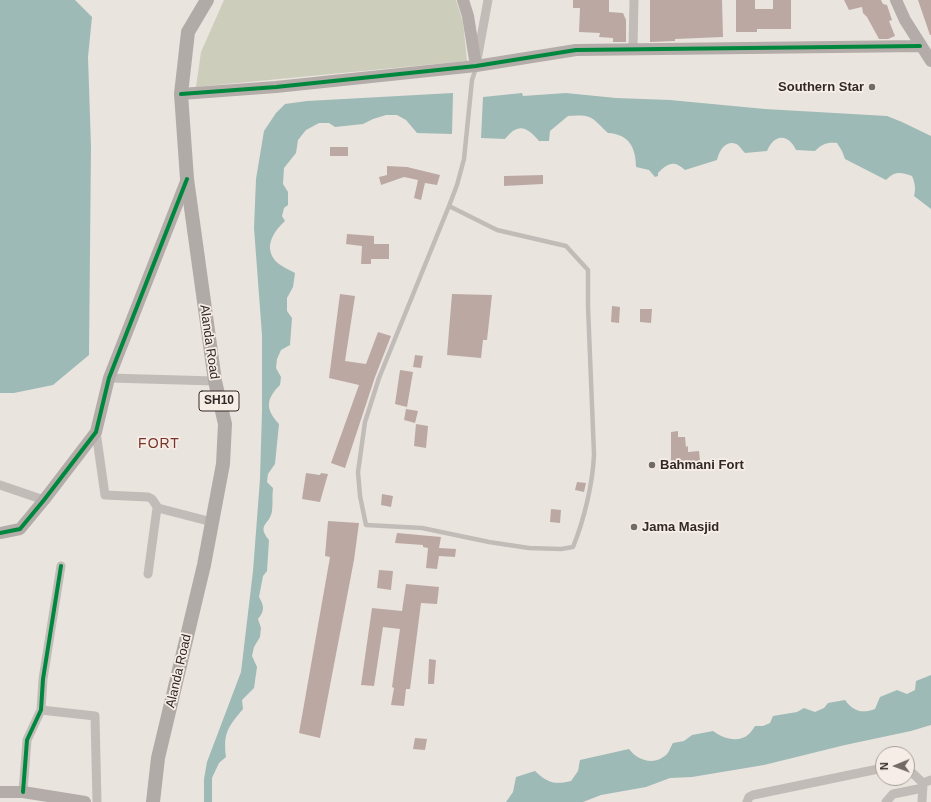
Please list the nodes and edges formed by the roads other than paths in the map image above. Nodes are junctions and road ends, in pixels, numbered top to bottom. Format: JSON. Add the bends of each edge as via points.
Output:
{"nodes":[{"id":1,"x":207,"y":0,"type":"edge"},
{"id":2,"x":463,"y":0,"type":"edge"},
{"id":3,"x":488,"y":0,"type":"edge"},
{"id":4,"x":634,"y":0,"type":"edge"},
{"id":5,"x":896,"y":0,"type":"edge"},
{"id":6,"x":920,"y":46,"type":"junction"},
{"id":7,"x":633,"y":49,"type":"junction"},
{"id":8,"x":931,"y":61,"type":"edge"},
{"id":9,"x":476,"y":66,"type":"junction"},
{"id":10,"x":181,"y":94,"type":"junction"},
{"id":11,"x":187,"y":179,"type":"junction"},
{"id":12,"x":449,"y":206,"type":"junction"},
{"id":13,"x":109,"y":378,"type":"junction"},
{"id":14,"x":214,"y":381,"type":"junction"},
{"id":15,"x":96,"y":432,"type":"junction"},
{"id":16,"x":0,"y":485,"type":"edge"},
{"id":17,"x":44,"y":500,"type":"junction"},
{"id":18,"x":157,"y":508,"type":"junction"},
{"id":19,"x":212,"y":522,"type":"junction"},
{"id":20,"x":0,"y":533,"type":"edge"},
{"id":21,"x":61,"y":566,"type":"dead end"},
{"id":22,"x":148,"y":574,"type":"dead end"},
{"id":23,"x":41,"y":710,"type":"junction"},
{"id":24,"x":875,"y":770,"type":"edge"},
{"id":25,"x":915,"y":775,"type":"edge"},
{"id":26,"x":926,"y":784,"type":"edge"},
{"id":27,"x":0,"y":792,"type":"edge"},
{"id":28,"x":29,"y":796,"type":"edge"},
{"id":29,"x":85,"y":802,"type":"edge"},
{"id":30,"x":97,"y":802,"type":"edge"},
{"id":31,"x":153,"y":802,"type":"edge"},
{"id":32,"x":747,"y":802,"type":"edge"},
{"id":33,"x":886,"y":802,"type":"edge"},
{"id":34,"x":922,"y":802,"type":"edge"}],
"edges":[{"from":1,"to":10,"type":"main road","name":"Alanda Road","number":"SH10","via":[[188,32]]},
{"from":2,"to":9,"type":"street"},
{"from":3,"to":9,"type":"street"},
{"from":4,"to":7,"type":"street"},
{"from":5,"to":6,"type":"street"},
{"from":6,"to":7,"type":"street"},
{"from":6,"to":8,"type":"street"},
{"from":7,"to":9,"type":"street","via":[[576,50]]},
{"from":9,"to":10,"type":"street","via":[[276,87]]},
{"from":9,"to":12,"type":"lane","via":[[472,80],[464,159]]},
{"from":10,"to":11,"type":"main road","name":"Alanda Road","number":"SH10"},
{"from":11,"to":13,"type":"street"},
{"from":11,"to":14,"type":"main road","name":"Alanda Road","number":"SH10"},
{"from":12,"to":12,"type":"lane","via":[[379,378],[365,422],[358,472],[366,524],[422,528],[529,548],[573,547],[579,534],[593,473],[588,270],[566,246],[497,230]]},
{"from":13,"to":14,"type":"street"},
{"from":13,"to":15,"type":"street"},
{"from":14,"to":19,"type":"main road","name":"Alanda Road","number":"SH10","via":[[225,424],[223,464]]},
{"from":15,"to":17,"type":"street"},
{"from":15,"to":18,"type":"street","via":[[105,495],[148,497]]},
{"from":16,"to":17,"type":"street"},
{"from":17,"to":20,"type":"street","via":[[20,529]]},
{"from":18,"to":19,"type":"street"},
{"from":18,"to":22,"type":"street"},
{"from":19,"to":31,"type":"main road","name":"Alanda Road","number":"SH10","via":[[158,758]]},
{"from":21,"to":23,"type":"street","via":[[43,679]]},
{"from":23,"to":28,"type":"street","via":[[27,740]]},
{"from":23,"to":30,"type":"street","via":[[95,716]]},
{"from":24,"to":32,"type":"street","via":[[753,795]]},
{"from":25,"to":26,"type":"street"},
{"from":26,"to":33,"type":"street","via":[[892,794]]},
{"from":26,"to":34,"type":"street"},
{"from":27,"to":28,"type":"street"},
{"from":28,"to":29,"type":"street"}]}
